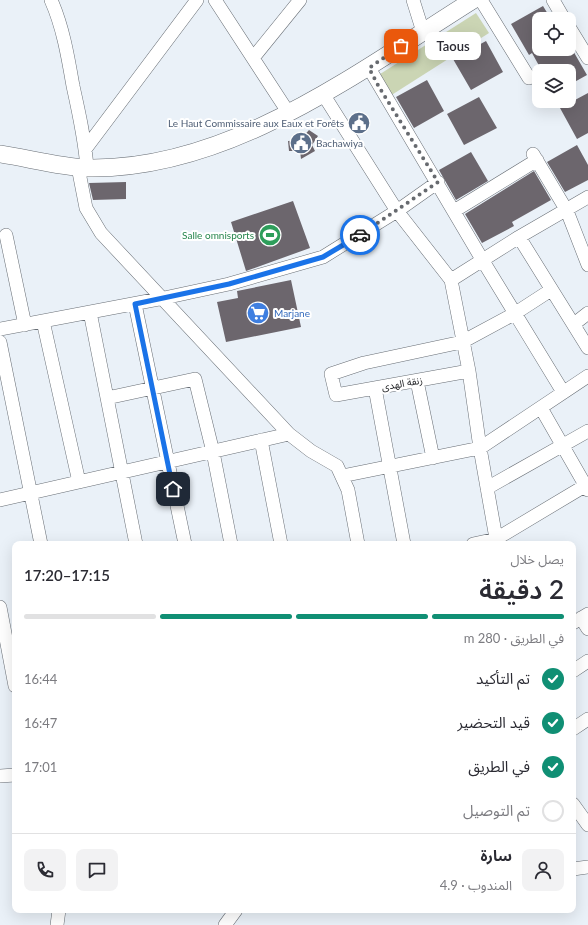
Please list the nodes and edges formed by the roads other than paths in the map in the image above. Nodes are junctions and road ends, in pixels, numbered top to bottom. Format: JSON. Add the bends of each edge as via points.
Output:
{"nodes":[{"id":1,"x":51,"y":0,"type":"edge"},
{"id":2,"x":197,"y":0,"type":"edge"},
{"id":3,"x":215,"y":0,"type":"edge"},
{"id":4,"x":300,"y":0,"type":"edge"},
{"id":5,"x":413,"y":0,"type":"edge"},
{"id":6,"x":473,"y":0,"type":"edge"},
{"id":7,"x":481,"y":0,"type":"edge"},
{"id":8,"x":553,"y":0,"type":"edge"},
{"id":9,"x":560,"y":12,"type":"edge"},
{"id":10,"x":423,"y":32,"type":"junction"},
{"id":11,"x":576,"y":38,"type":"edge"},
{"id":12,"x":253,"y":58,"type":"junction"},
{"id":13,"x":588,"y":58,"type":"edge"},
{"id":14,"x":369,"y":68,"type":"junction"},
{"id":15,"x":529,"y":78,"type":"dead end"},
{"id":16,"x":323,"y":94,"type":"junction"},
{"id":17,"x":288,"y":112,"type":"junction"},
{"id":18,"x":86,"y":148,"type":"junction"},
{"id":19,"x":0,"y":154,"type":"edge"},
{"id":20,"x":82,"y":167,"type":"junction"},
{"id":21,"x":438,"y":182,"type":"junction"},
{"id":22,"x":588,"y":197,"type":"edge"},
{"id":23,"x":397,"y":211,"type":"junction"},
{"id":24,"x":454,"y":211,"type":"junction"},
{"id":25,"x":567,"y":211,"type":"junction"},
{"id":26,"x":6,"y":235,"type":"dead end"},
{"id":27,"x":519,"y":237,"type":"junction"},
{"id":28,"x":587,"y":260,"type":"edge"},
{"id":29,"x":483,"y":261,"type":"junction"},
{"id":30,"x":451,"y":280,"type":"junction"},
{"id":31,"x":551,"y":290,"type":"junction"},
{"id":32,"x":164,"y":298,"type":"junction"},
{"id":33,"x":135,"y":304,"type":"junction"},
{"id":34,"x":90,"y":312,"type":"junction"},
{"id":35,"x":588,"y":313,"type":"edge"},
{"id":36,"x":514,"y":314,"type":"junction"},
{"id":37,"x":43,"y":321,"type":"junction"},
{"id":38,"x":574,"y":324,"type":"junction"},
{"id":39,"x":25,"y":325,"type":"junction"},
{"id":40,"x":0,"y":329,"type":"edge"},
{"id":41,"x":0,"y":342,"type":"edge"},
{"id":42,"x":462,"y":342,"type":"junction"},
{"id":43,"x":588,"y":348,"type":"edge"},
{"id":44,"x":469,"y":371,"type":"junction"},
{"id":45,"x":588,"y":376,"type":"edge"},
{"id":46,"x":417,"y":380,"type":"junction"},
{"id":47,"x":152,"y":388,"type":"junction"},
{"id":48,"x":375,"y":388,"type":"junction"},
{"id":49,"x":562,"y":392,"type":"junction"},
{"id":50,"x":107,"y":398,"type":"junction"},
{"id":51,"x":542,"y":408,"type":"junction"},
{"id":52,"x":588,"y":431,"type":"edge"},
{"id":53,"x":289,"y":434,"type":"junction"},
{"id":54,"x":261,"y":440,"type":"junction"},
{"id":55,"x":562,"y":445,"type":"junction"},
{"id":56,"x":480,"y":448,"type":"junction"},
{"id":57,"x":213,"y":452,"type":"junction"},
{"id":58,"x":433,"y":458,"type":"junction"},
{"id":59,"x":167,"y":462,"type":"junction"},
{"id":60,"x":390,"y":467,"type":"junction"},
{"id":61,"x":122,"y":472,"type":"junction"},
{"id":62,"x":342,"y":476,"type":"junction"},
{"id":63,"x":79,"y":482,"type":"junction"},
{"id":64,"x":587,"y":487,"type":"edge"},
{"id":65,"x":487,"y":488,"type":"junction"},
{"id":66,"x":31,"y":493,"type":"junction"},
{"id":67,"x":0,"y":500,"type":"edge"},
{"id":68,"x":40,"y":541,"type":"edge"},
{"id":69,"x":135,"y":541,"type":"edge"},
{"id":70,"x":184,"y":541,"type":"edge"},
{"id":71,"x":230,"y":541,"type":"edge"},
{"id":72,"x":280,"y":541,"type":"edge"},
{"id":73,"x":357,"y":541,"type":"edge"},
{"id":74,"x":403,"y":541,"type":"edge"},
{"id":75,"x":497,"y":541,"type":"edge"},
{"id":76,"x":499,"y":541,"type":"edge"},
{"id":77,"x":0,"y":607,"type":"edge"},
{"id":78,"x":6,"y":630,"type":"edge"},
{"id":79,"x":588,"y":661,"type":"edge"},
{"id":80,"x":12,"y":667,"type":"edge"},
{"id":81,"x":576,"y":668,"type":"edge"},
{"id":82,"x":588,"y":719,"type":"edge"},
{"id":83,"x":576,"y":727,"type":"edge"},
{"id":84,"x":12,"y":775,"type":"edge"},
{"id":85,"x":0,"y":776,"type":"edge"},
{"id":86,"x":576,"y":808,"type":"edge"},
{"id":87,"x":588,"y":825,"type":"edge"},
{"id":88,"x":588,"y":867,"type":"edge"},
{"id":89,"x":576,"y":869,"type":"edge"},
{"id":90,"x":59,"y":913,"type":"edge"},
{"id":91,"x":234,"y":913,"type":"edge"},
{"id":92,"x":57,"y":925,"type":"edge"},
{"id":93,"x":225,"y":925,"type":"edge"}],
"edges":[{"from":1,"to":18,"type":"street","via":[[66,48]]},
{"from":2,"to":18,"type":"street"},
{"from":3,"to":12,"type":"street"},
{"from":4,"to":12,"type":"street"},
{"from":5,"to":10,"type":"street"},
{"from":6,"to":10,"type":"main road"},
{"from":7,"to":15,"type":"street"},
{"from":8,"to":9,"type":"street"},
{"from":10,"to":14,"type":"main road"},
{"from":11,"to":13,"type":"street"},
{"from":12,"to":17,"type":"street"},
{"from":14,"to":16,"type":"main road"},
{"from":14,"to":21,"type":"street"},
{"from":16,"to":17,"type":"main road"},
{"from":16,"to":23,"type":"street"},
{"from":17,"to":20,"type":"main road","via":[[236,137],[185,153],[154,161]]},
{"from":18,"to":20,"type":"street"},
{"from":19,"to":20,"type":"main road"},
{"from":20,"to":32,"type":"street","via":[[86,208],[94,223]]},
{"from":21,"to":23,"type":"street"},
{"from":21,"to":24,"type":"street"},
{"from":22,"to":25,"type":"street"},
{"from":23,"to":30,"type":"street"},
{"from":23,"to":32,"type":"street","via":[[323,257],[229,284]]},
{"from":24,"to":25,"type":"street","via":[[535,157]]},
{"from":24,"to":29,"type":"street"},
{"from":25,"to":27,"type":"street"},
{"from":25,"to":28,"type":"street"},
{"from":26,"to":39,"type":"street"},
{"from":27,"to":29,"type":"street"},
{"from":27,"to":31,"type":"street"},
{"from":29,"to":30,"type":"street"},
{"from":29,"to":36,"type":"street"},
{"from":30,"to":42,"type":"street"},
{"from":31,"to":36,"type":"street"},
{"from":31,"to":38,"type":"street"},
{"from":32,"to":33,"type":"street"},
{"from":32,"to":53,"type":"street"},
{"from":33,"to":34,"type":"street"},
{"from":33,"to":47,"type":"street"},
{"from":34,"to":37,"type":"street"},
{"from":34,"to":50,"type":"street"},
{"from":35,"to":38,"type":"street"},
{"from":36,"to":42,"type":"street"},
{"from":36,"to":49,"type":"street"},
{"from":37,"to":39,"type":"street"},
{"from":37,"to":63,"type":"street"},
{"from":38,"to":43,"type":"street"},
{"from":39,"to":40,"type":"street"},
{"from":41,"to":66,"type":"street"},
{"from":42,"to":44,"type":"street"},
{"from":42,"to":48,"type":"street","name":"زنقة الهدى","via":[[364,363],[331,374],[336,395]]},
{"from":44,"to":46,"type":"street","name":"زنقة الهدى"},
{"from":44,"to":56,"type":"street"},
{"from":45,"to":49,"type":"street"},
{"from":46,"to":48,"type":"street","name":"زنقة الهدى"},
{"from":46,"to":58,"type":"street"},
{"from":47,"to":50,"type":"street"},
{"from":47,"to":57,"type":"street","via":[[196,379]]},
{"from":47,"to":59,"type":"street"},
{"from":48,"to":60,"type":"street"},
{"from":49,"to":51,"type":"street"},
{"from":50,"to":61,"type":"street"},
{"from":51,"to":55,"type":"street"},
{"from":51,"to":56,"type":"street"},
{"from":52,"to":55,"type":"street"},
{"from":53,"to":54,"type":"street"},
{"from":53,"to":62,"type":"street","via":[[337,466]]},
{"from":54,"to":57,"type":"street"},
{"from":54,"to":72,"type":"street"},
{"from":55,"to":64,"type":"street"},
{"from":55,"to":65,"type":"street"},
{"from":56,"to":58,"type":"street"},
{"from":56,"to":65,"type":"street"},
{"from":57,"to":59,"type":"street"},
{"from":57,"to":71,"type":"street"},
{"from":58,"to":60,"type":"street"},
{"from":59,"to":61,"type":"street"},
{"from":59,"to":70,"type":"street"},
{"from":60,"to":62,"type":"street"},
{"from":60,"to":74,"type":"street"},
{"from":61,"to":63,"type":"street"},
{"from":61,"to":69,"type":"street"},
{"from":62,"to":73,"type":"street","via":[[348,490]]},
{"from":63,"to":66,"type":"street"},
{"from":64,"to":76,"type":"street"},
{"from":65,"to":75,"type":"street"},
{"from":66,"to":67,"type":"street"},
{"from":66,"to":68,"type":"street"},
{"from":77,"to":78,"type":"street"},
{"from":78,"to":80,"type":"street"},
{"from":79,"to":81,"type":"street"},
{"from":82,"to":83,"type":"street"},
{"from":84,"to":85,"type":"street"},
{"from":86,"to":87,"type":"street"},
{"from":88,"to":89,"type":"street"},
{"from":90,"to":92,"type":"street"},
{"from":91,"to":93,"type":"street"}]}
